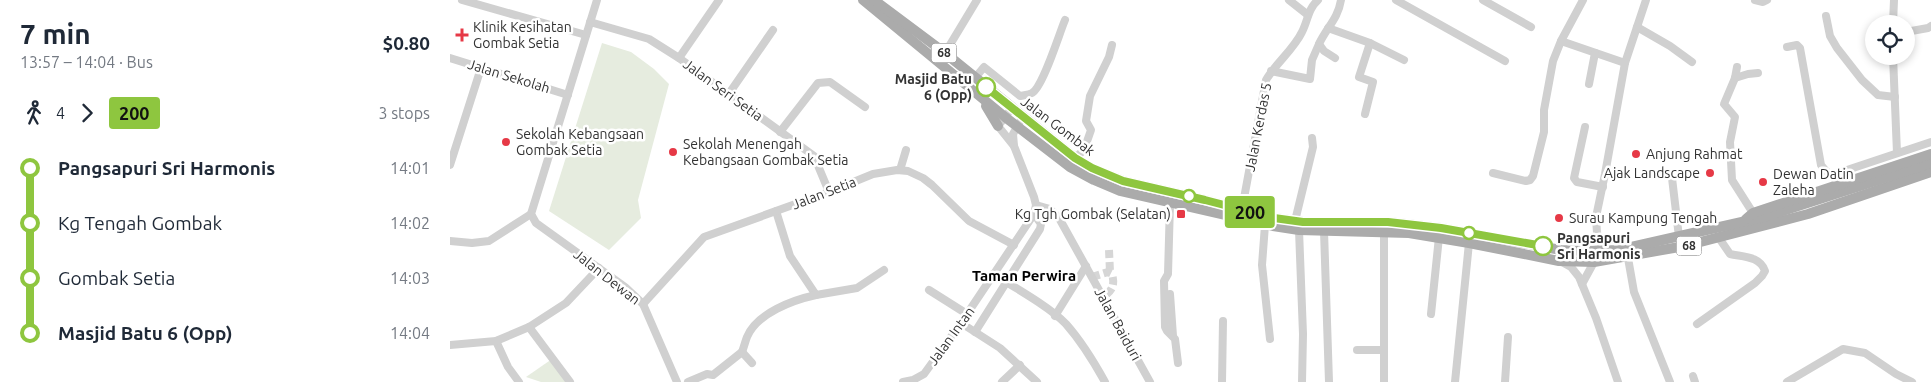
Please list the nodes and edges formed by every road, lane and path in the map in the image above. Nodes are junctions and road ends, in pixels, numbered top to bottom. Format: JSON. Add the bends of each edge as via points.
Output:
{"nodes":[{"id":1,"x":462,"y":0,"type":"edge"},
{"id":2,"x":597,"y":0,"type":"edge"},
{"id":3,"x":718,"y":0,"type":"edge"},
{"id":4,"x":863,"y":0,"type":"edge"},
{"id":5,"x":874,"y":0,"type":"edge"},
{"id":6,"x":977,"y":0,"type":"edge"},
{"id":7,"x":1289,"y":0,"type":"edge"},
{"id":8,"x":1318,"y":0,"type":"edge"},
{"id":9,"x":1341,"y":0,"type":"edge"},
{"id":10,"x":1396,"y":0,"type":"edge"},
{"id":11,"x":1484,"y":0,"type":"edge"},
{"id":12,"x":1583,"y":0,"type":"edge"},
{"id":13,"x":1646,"y":0,"type":"edge"},
{"id":14,"x":1755,"y":0,"type":"edge"},
{"id":15,"x":1767,"y":0,"type":"edge"},
{"id":16,"x":1894,"y":0,"type":"edge"},
{"id":17,"x":491,"y":4,"type":"edge"},
{"id":18,"x":1308,"y":15,"type":"junction"},
{"id":19,"x":1893,"y":15,"type":"edge"},
{"id":20,"x":1826,"y":16,"type":"dead end"},
{"id":21,"x":1065,"y":20,"type":"dead end"},
{"id":22,"x":590,"y":22,"type":"junction"},
{"id":23,"x":1531,"y":27,"type":"dead end"},
{"id":24,"x":1328,"y":28,"type":"junction"},
{"id":25,"x":1637,"y":28,"type":"junction"},
{"id":26,"x":1930,"y":28,"type":"edge"},
{"id":27,"x":774,"y":30,"type":"dead end"},
{"id":28,"x":1915,"y":30,"type":"edge"},
{"id":29,"x":586,"y":35,"type":"junction"},
{"id":30,"x":1561,"y":41,"type":"junction"},
{"id":31,"x":1370,"y":43,"type":"junction"},
{"id":32,"x":1319,"y":44,"type":"junction"},
{"id":33,"x":1112,"y":45,"type":"dead end"},
{"id":34,"x":1787,"y":47,"type":"dead end"},
{"id":35,"x":1595,"y":53,"type":"junction"},
{"id":36,"x":945,"y":54,"type":"junction"},
{"id":37,"x":450,"y":58,"type":"edge"},
{"id":38,"x":678,"y":58,"type":"junction"},
{"id":39,"x":1335,"y":58,"type":"dead end"},
{"id":40,"x":1404,"y":60,"type":"dead end"},
{"id":41,"x":1505,"y":61,"type":"dead end"},
{"id":42,"x":1692,"y":62,"type":"dead end"},
{"id":43,"x":1625,"y":63,"type":"junction"},
{"id":44,"x":1893,"y":65,"type":"edge"},
{"id":45,"x":1737,"y":67,"type":"dead end"},
{"id":46,"x":481,"y":68,"type":"junction"},
{"id":47,"x":1271,"y":71,"type":"junction"},
{"id":48,"x":1758,"y":73,"type":"dead end"},
{"id":49,"x":976,"y":78,"type":"junction"},
{"id":50,"x":1735,"y":78,"type":"junction"},
{"id":51,"x":1589,"y":84,"type":"dead end"},
{"id":52,"x":568,"y":94,"type":"junction"},
{"id":53,"x":728,"y":95,"type":"junction"},
{"id":54,"x":1895,"y":97,"type":"junction"},
{"id":55,"x":866,"y":107,"type":"dead end"},
{"id":56,"x":1012,"y":108,"type":"junction"},
{"id":57,"x":1365,"y":114,"type":"dead end"},
{"id":58,"x":1023,"y":118,"type":"junction"},
{"id":59,"x":1001,"y":121,"type":"junction"},
{"id":60,"x":1016,"y":126,"type":"junction"},
{"id":61,"x":1585,"y":127,"type":"dead end"},
{"id":62,"x":780,"y":132,"type":"junction"},
{"id":63,"x":1312,"y":138,"type":"dead end"},
{"id":64,"x":454,"y":141,"type":"edge"},
{"id":65,"x":1931,"y":142,"type":"edge"},
{"id":66,"x":1014,"y":146,"type":"junction"},
{"id":67,"x":906,"y":150,"type":"dead end"},
{"id":68,"x":1897,"y":153,"type":"junction"},
{"id":69,"x":1931,"y":154,"type":"edge"},
{"id":70,"x":1075,"y":158,"type":"junction"},
{"id":71,"x":1931,"y":163,"type":"edge"},
{"id":72,"x":450,"y":164,"type":"edge"},
{"id":73,"x":900,"y":170,"type":"junction"},
{"id":74,"x":1931,"y":172,"type":"edge"},
{"id":75,"x":1493,"y":173,"type":"dead end"},
{"id":76,"x":1832,"y":175,"type":"junction"},
{"id":77,"x":1672,"y":178,"type":"dead end"},
{"id":78,"x":1838,"y":186,"type":"junction"},
{"id":79,"x":1603,"y":187,"type":"junction"},
{"id":80,"x":829,"y":192,"type":"junction"},
{"id":81,"x":1170,"y":204,"type":"junction"},
{"id":82,"x":1036,"y":206,"type":"junction"},
{"id":83,"x":1242,"y":209,"type":"junction"},
{"id":84,"x":776,"y":211,"type":"junction"},
{"id":85,"x":1753,"y":213,"type":"junction"},
{"id":86,"x":531,"y":214,"type":"junction"},
{"id":87,"x":1034,"y":214,"type":"junction"},
{"id":88,"x":1744,"y":222,"type":"junction"},
{"id":89,"x":1265,"y":225,"type":"junction"},
{"id":90,"x":1297,"y":225,"type":"junction"},
{"id":91,"x":1324,"y":230,"type":"junction"},
{"id":92,"x":1384,"y":232,"type":"junction"},
{"id":93,"x":1440,"y":237,"type":"junction"},
{"id":94,"x":1679,"y":237,"type":"junction"},
{"id":95,"x":1719,"y":238,"type":"junction"},
{"id":96,"x":450,"y":241,"type":"edge"},
{"id":97,"x":1470,"y":243,"type":"junction"},
{"id":98,"x":1014,"y":245,"type":"junction"},
{"id":99,"x":1604,"y":251,"type":"junction"},
{"id":100,"x":1628,"y":258,"type":"junction"},
{"id":101,"x":1559,"y":261,"type":"junction"},
{"id":102,"x":1594,"y":262,"type":"junction"},
{"id":103,"x":1086,"y":266,"type":"junction"},
{"id":104,"x":598,"y":268,"type":"junction"},
{"id":105,"x":884,"y":270,"type":"dead end"},
{"id":106,"x":993,"y":274,"type":"junction"},
{"id":107,"x":1006,"y":282,"type":"junction"},
{"id":108,"x":1582,"y":284,"type":"junction"},
{"id":109,"x":929,"y":290,"type":"dead end"},
{"id":110,"x":816,"y":294,"type":"junction"},
{"id":111,"x":644,"y":304,"type":"junction"},
{"id":112,"x":967,"y":314,"type":"junction"},
{"id":113,"x":1430,"y":314,"type":"dead end"},
{"id":114,"x":1055,"y":316,"type":"junction"},
{"id":115,"x":1223,"y":321,"type":"dead end"},
{"id":116,"x":962,"y":324,"type":"junction"},
{"id":117,"x":1697,"y":324,"type":"dead end"},
{"id":118,"x":529,"y":327,"type":"junction"},
{"id":119,"x":975,"y":332,"type":"junction"},
{"id":120,"x":1508,"y":337,"type":"dead end"},
{"id":121,"x":1270,"y":339,"type":"dead end"},
{"id":122,"x":496,"y":341,"type":"junction"},
{"id":123,"x":450,"y":344,"type":"edge"},
{"id":124,"x":1356,"y":350,"type":"dead end"},
{"id":125,"x":1383,"y":350,"type":"junction"},
{"id":126,"x":742,"y":352,"type":"junction"},
{"id":127,"x":752,"y":363,"type":"dead end"},
{"id":128,"x":1178,"y":363,"type":"dead end"},
{"id":129,"x":1020,"y":365,"type":"junction"},
{"id":130,"x":519,"y":382,"type":"edge"},
{"id":131,"x":570,"y":382,"type":"edge"},
{"id":132,"x":677,"y":382,"type":"edge"},
{"id":133,"x":688,"y":382,"type":"edge"},
{"id":134,"x":902,"y":382,"type":"edge"},
{"id":135,"x":1002,"y":382,"type":"edge"},
{"id":136,"x":1037,"y":382,"type":"edge"},
{"id":137,"x":1105,"y":382,"type":"edge"},
{"id":138,"x":1150,"y":382,"type":"edge"},
{"id":139,"x":1222,"y":382,"type":"edge"},
{"id":140,"x":1302,"y":382,"type":"edge"},
{"id":141,"x":1329,"y":382,"type":"edge"},
{"id":142,"x":1384,"y":382,"type":"edge"},
{"id":143,"x":1455,"y":382,"type":"edge"},
{"id":144,"x":1505,"y":382,"type":"edge"},
{"id":145,"x":1618,"y":382,"type":"edge"},
{"id":146,"x":1670,"y":382,"type":"edge"},
{"id":147,"x":1787,"y":382,"type":"edge"},
{"id":148,"x":1912,"y":382,"type":"edge"}],
"edges":[{"from":1,"to":17,"type":"street"},
{"from":2,"to":22,"type":"street"},
{"from":3,"to":38,"type":"street"},
{"from":4,"to":59,"type":"main road","name":"Jalan Gombak","number":"68","via":[[982,98]]},
{"from":5,"to":36,"type":"main road","name":"Jalan Gombak","number":"68"},
{"from":6,"to":36,"type":"street"},
{"from":7,"to":18,"type":"street"},
{"from":8,"to":18,"type":"street","name":"Jalan Kerdas 5"},
{"from":9,"to":24,"type":"street","via":[[1336,19]]},
{"from":10,"to":41,"type":"street"},
{"from":11,"to":23,"type":"street"},
{"from":12,"to":30,"type":"street"},
{"from":13,"to":25,"type":"street"},
{"from":14,"to":15,"type":"street"},
{"from":16,"to":19,"type":"street"},
{"from":17,"to":29,"type":"street"},
{"from":18,"to":47,"type":"street","name":"Jalan Kerdas 5","via":[[1302,33]]},
{"from":20,"to":54,"type":"street","via":[[1830,36],[1862,80],[1878,95]]},
{"from":21,"to":49,"type":"street","via":[[1047,71],[1032,93],[1020,96],[984,67]]},
{"from":22,"to":29,"type":"street"},
{"from":22,"to":38,"type":"street","name":"Jalan Seri Setia","via":[[649,39]]},
{"from":24,"to":31,"type":"street"},
{"from":24,"to":32,"type":"street"},
{"from":25,"to":42,"type":"street"},
{"from":25,"to":43,"type":"street"},
{"from":26,"to":28,"type":"street"},
{"from":27,"to":53,"type":"street"},
{"from":29,"to":52,"type":"street"},
{"from":30,"to":35,"type":"street"},
{"from":30,"to":75,"type":"street","via":[[1554,61],[1544,110],[1544,132],[1533,176],[1526,181]]},
{"from":31,"to":40,"type":"street"},
{"from":31,"to":57,"type":"street","via":[[1358,77],[1374,82]]},
{"from":32,"to":39,"type":"street"},
{"from":32,"to":47,"type":"street","via":[[1312,60],[1310,79]]},
{"from":33,"to":70,"type":"street","via":[[1110,57],[1090,96],[1086,121],[1091,130],[1084,150]]},
{"from":34,"to":76,"type":"street","via":[[1797,45],[1800,48],[1821,165]]},
{"from":35,"to":43,"type":"street"},
{"from":35,"to":51,"type":"street"},
{"from":36,"to":49,"type":"main road","name":"Jalan Gombak","number":"68"},
{"from":37,"to":46,"type":"street","name":"Jalan Sekolah"},
{"from":38,"to":53,"type":"street","name":"Jalan Seri Setia"},
{"from":43,"to":79,"type":"street"},
{"from":44,"to":54,"type":"street"},
{"from":45,"to":50,"type":"street"},
{"from":46,"to":52,"type":"street","name":"Jalan Sekolah"},
{"from":46,"to":64,"type":"street"},
{"from":47,"to":83,"type":"street","name":"Jalan Kerdas 5","via":[[1263,93]]},
{"from":48,"to":50,"type":"street"},
{"from":49,"to":56,"type":"main road","name":"Jalan Gombak","number":"68"},
{"from":50,"to":85,"type":"street","via":[[1724,104],[1735,118],[1730,142],[1732,180]]},
{"from":52,"to":86,"type":"street"},
{"from":53,"to":62,"type":"street","name":"Jalan Seri Setia"},
{"from":54,"to":68,"type":"street"},
{"from":55,"to":62,"type":"street","via":[[830,82],[824,82],[818,84]]},
{"from":56,"to":58,"type":"main road","name":"Jalan Gombak","number":"68"},
{"from":56,"to":59,"type":"street"},
{"from":58,"to":60,"type":"street"},
{"from":58,"to":70,"type":"main road","name":"Jalan Gombak","number":"68"},
{"from":59,"to":60,"type":"main road","name":"Jalan Gombak","number":"68"},
{"from":59,"to":66,"type":"street"},
{"from":60,"to":66,"type":"street"},
{"from":60,"to":81,"type":"main road","name":"Jalan Gombak","number":"68","via":[[1094,180],[1120,191]]},
{"from":61,"to":79,"type":"street","via":[[1574,178],[1576,182]]},
{"from":62,"to":80,"type":"street","name":"Jalan Seri Setia","via":[[814,156]]},
{"from":63,"to":90,"type":"street"},
{"from":64,"to":72,"type":"street"},
{"from":65,"to":68,"type":"street"},
{"from":66,"to":82,"type":"street"},
{"from":67,"to":73,"type":"street"},
{"from":68,"to":76,"type":"street"},
{"from":69,"to":78,"type":"main road"},
{"from":70,"to":83,"type":"main road","name":"Jalan Gombak","number":"68","via":[[1123,181]]},
{"from":71,"to":88,"type":"main road","name":"Jalan Gombak","number":"68"},
{"from":73,"to":80,"type":"street","name":"Jalan Setia","via":[[874,174]]},
{"from":73,"to":98,"type":"street","name":"Jalan Setia","via":[[923,178],[969,221]]},
{"from":74,"to":95,"type":"main road","name":"Jalan Gombak","number":"68","via":[[1808,214]]},
{"from":76,"to":78,"type":"street"},
{"from":77,"to":94,"type":"street"},
{"from":78,"to":85,"type":"main road"},
{"from":79,"to":99,"type":"street","via":[[1596,217],[1597,233]]},
{"from":80,"to":84,"type":"street","name":"Jalan Setia"},
{"from":81,"to":89,"type":"main road","name":"Jalan Gombak","number":"68"},
{"from":81,"to":128,"type":"street","via":[[1168,274],[1164,281],[1166,331],[1175,339]]},
{"from":82,"to":87,"type":"street","name":"Jalan Intan"},
{"from":82,"to":103,"type":"street","name":"Jalan Baiduri","via":[[1050,209],[1059,218]]},
{"from":83,"to":90,"type":"main road","name":"Jalan Gombak","number":"68"},
{"from":84,"to":110,"type":"street","via":[[790,256]]},
{"from":84,"to":111,"type":"street","name":"Jalan Setia","via":[[704,237]]},
{"from":85,"to":88,"type":"main road"},
{"from":86,"to":96,"type":"street","via":[[489,241]]},
{"from":86,"to":104,"type":"street","name":"Jalan Dewan","via":[[536,224]]},
{"from":87,"to":98,"type":"street","name":"Jalan Intan"},
{"from":87,"to":107,"type":"street","via":[[1040,228]]},
{"from":88,"to":94,"type":"main road","name":"Jalan Gombak","number":"68"},
{"from":89,"to":90,"type":"main road","name":"Jalan Gombak","number":"68"},
{"from":89,"to":121,"type":"street","via":[[1262,266]]},
{"from":90,"to":91,"type":"main road","name":"Jalan Gombak","number":"68"},
{"from":90,"to":99,"type":"main road","name":"Jalan Gombak","number":"68","via":[[1388,222],[1441,228],[1561,250]]},
{"from":90,"to":140,"type":"street","via":[[1303,334]]},
{"from":91,"to":92,"type":"main road","name":"Jalan Gombak","number":"68"},
{"from":91,"to":141,"type":"street"},
{"from":92,"to":93,"type":"main road","name":"Jalan Gombak","number":"68"},
{"from":92,"to":125,"type":"street"},
{"from":93,"to":97,"type":"main road","name":"Jalan Gombak","number":"68"},
{"from":93,"to":113,"type":"street"},
{"from":94,"to":99,"type":"main road","name":"Jalan Gombak","number":"68"},
{"from":95,"to":100,"type":"main road","name":"Jalan Gombak","number":"68"},
{"from":95,"to":117,"type":"street","via":[[1730,254],[1754,259],[1765,271],[1755,283]]},
{"from":97,"to":101,"type":"main road","name":"Jalan Gombak","number":"68"},
{"from":97,"to":143,"type":"street"},
{"from":98,"to":106,"type":"street","name":"Jalan Intan"},
{"from":100,"to":102,"type":"main road","name":"Jalan Gombak","number":"68"},
{"from":100,"to":146,"type":"street","via":[[1634,292]]},
{"from":101,"to":102,"type":"main road","name":"Jalan Gombak","number":"68"},
{"from":101,"to":108,"type":"street","via":[[1576,272]]},
{"from":102,"to":108,"type":"street"},
{"from":103,"to":114,"type":"street","name":"Jalan Baiduri"},
{"from":103,"to":138,"type":"street","name":"Jalan Baiduri"},
{"from":104,"to":111,"type":"street","name":"Jalan Dewan"},
{"from":104,"to":118,"type":"street","via":[[566,303]]},
{"from":105,"to":110,"type":"street","via":[[857,288]]},
{"from":106,"to":107,"type":"street"},
{"from":106,"to":112,"type":"street","name":"Jalan Intan"},
{"from":107,"to":114,"type":"street"},
{"from":107,"to":119,"type":"street"},
{"from":108,"to":145,"type":"street"},
{"from":109,"to":112,"type":"street"},
{"from":110,"to":126,"type":"street","via":[[793,300],[761,320],[749,332]]},
{"from":111,"to":132,"type":"street","name":"Jalan Dewan"},
{"from":112,"to":116,"type":"street","name":"Jalan Intan"},
{"from":114,"to":137,"type":"street","via":[[1076,338]]},
{"from":115,"to":139,"type":"street"},
{"from":116,"to":119,"type":"street"},
{"from":116,"to":134,"type":"street","name":"Jalan Intan","via":[[924,374]]},
{"from":118,"to":122,"type":"street"},
{"from":118,"to":131,"type":"street"},
{"from":119,"to":129,"type":"street"},
{"from":120,"to":144,"type":"street"},
{"from":122,"to":123,"type":"street"},
{"from":122,"to":130,"type":"street"},
{"from":124,"to":125,"type":"street"},
{"from":125,"to":142,"type":"street"},
{"from":126,"to":127,"type":"street"},
{"from":126,"to":133,"type":"street","via":[[713,375],[707,374]]},
{"from":129,"to":135,"type":"street"},
{"from":129,"to":136,"type":"street"},
{"from":147,"to":148,"type":"street","via":[[1842,349],[1865,353]]}]}
